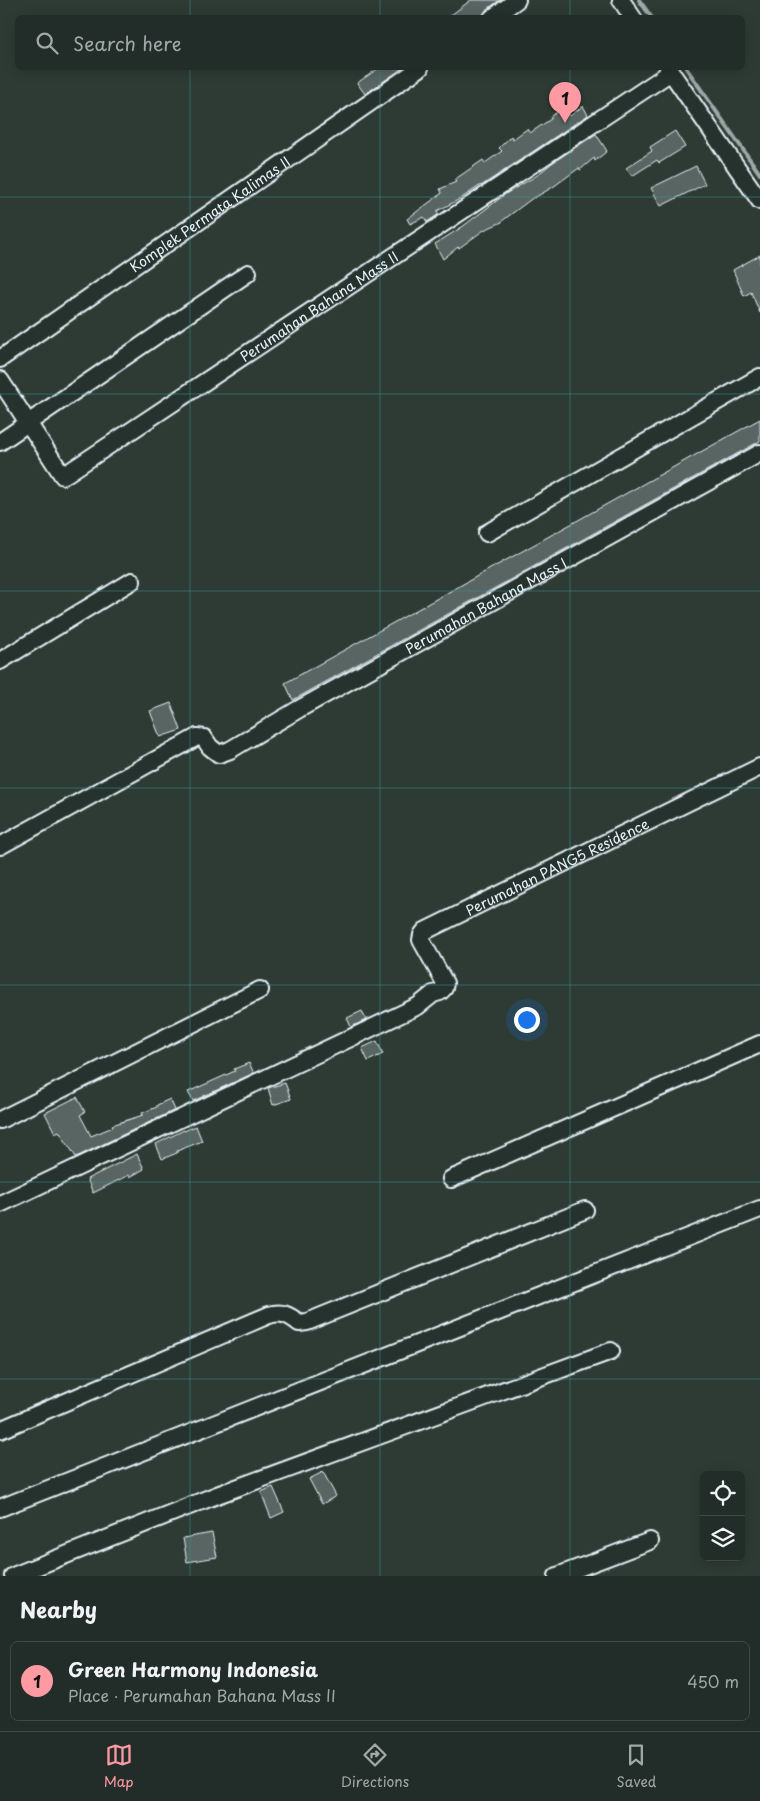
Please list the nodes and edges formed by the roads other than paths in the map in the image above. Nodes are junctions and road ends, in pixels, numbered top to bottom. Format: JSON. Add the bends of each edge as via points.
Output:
{"nodes":[{"id":1,"x":517,"y":0,"type":"edge"},
{"id":2,"x":621,"y":0,"type":"edge"},
{"id":3,"x":496,"y":15,"type":"edge"},
{"id":4,"x":631,"y":15,"type":"edge"},
{"id":5,"x":417,"y":70,"type":"edge"},
{"id":6,"x":669,"y":70,"type":"edge"},
{"id":7,"x":760,"y":201,"type":"edge"},
{"id":8,"x":248,"y":274,"type":"dead end"},
{"id":9,"x":0,"y":359,"type":"edge"},
{"id":10,"x":760,"y":377,"type":"edge"},
{"id":11,"x":0,"y":380,"type":"edge"},
{"id":12,"x":28,"y":423,"type":"junction"},
{"id":13,"x":0,"y":442,"type":"edge"},
{"id":14,"x":760,"y":453,"type":"edge"},
{"id":15,"x":487,"y":533,"type":"dead end"},
{"id":16,"x":132,"y":581,"type":"dead end"},
{"id":17,"x":0,"y":661,"type":"edge"},
{"id":18,"x":760,"y":766,"type":"edge"},
{"id":19,"x":0,"y":846,"type":"edge"},
{"id":20,"x":260,"y":990,"type":"dead end"},
{"id":21,"x":760,"y":1044,"type":"edge"},
{"id":22,"x":0,"y":1120,"type":"edge"},
{"id":23,"x":451,"y":1179,"type":"dead end"},
{"id":24,"x":0,"y":1204,"type":"edge"},
{"id":25,"x":760,"y":1209,"type":"edge"},
{"id":26,"x":586,"y":1210,"type":"dead end"},
{"id":27,"x":611,"y":1351,"type":"dead end"},
{"id":28,"x":0,"y":1430,"type":"edge"},
{"id":29,"x":0,"y":1508,"type":"edge"},
{"id":30,"x":650,"y":1541,"type":"dead end"},
{"id":31,"x":13,"y":1576,"type":"edge"},
{"id":32,"x":558,"y":1576,"type":"edge"}],
"edges":[{"from":1,"to":3,"type":"street"},
{"from":2,"to":4,"type":"street"},
{"from":5,"to":9,"type":"street","name":"Komplek Permata Kalimas II"},
{"from":6,"to":7,"type":"street"},
{"from":6,"to":12,"type":"street","name":"Perumahan Bahana Mass II","via":[[64,476]]},
{"from":8,"to":12,"type":"street"},
{"from":10,"to":15,"type":"street"},
{"from":11,"to":12,"type":"street","name":"Perumahan Bahana Mass II"},
{"from":12,"to":13,"type":"street"},
{"from":14,"to":19,"type":"street","name":"Perumahan Bahana Mass I","via":[[230,750],[221,754],[212,749],[202,736],[197,737]]},
{"from":16,"to":17,"type":"street"},
{"from":18,"to":24,"type":"street","name":"Perumahan PANG5 Residence","via":[[425,932],[421,940],[445,982],[440,992],[418,1006]]},
{"from":20,"to":22,"type":"street"},
{"from":21,"to":23,"type":"street"},
{"from":25,"to":29,"type":"street"},
{"from":26,"to":28,"type":"street","via":[[307,1322],[300,1323],[288,1314],[278,1312],[268,1315]]},
{"from":27,"to":31,"type":"street","via":[[217,1495]]},
{"from":30,"to":32,"type":"street"}]}
